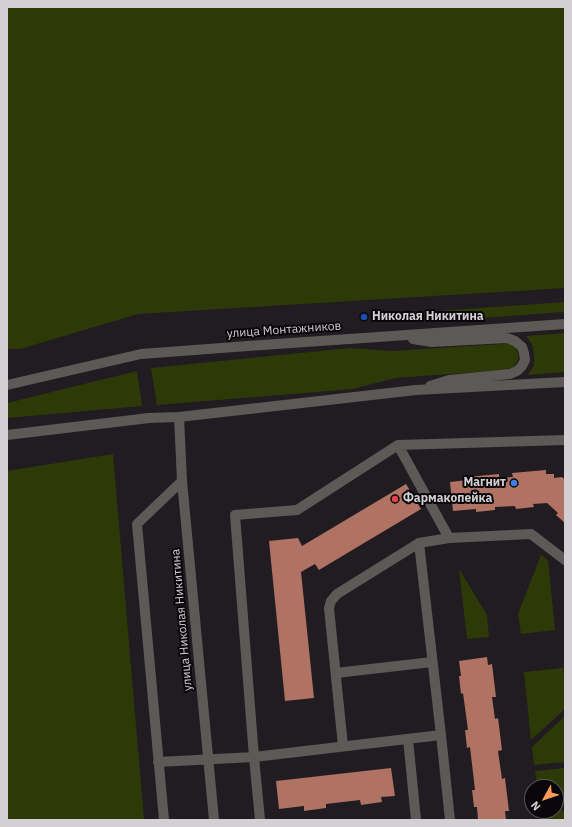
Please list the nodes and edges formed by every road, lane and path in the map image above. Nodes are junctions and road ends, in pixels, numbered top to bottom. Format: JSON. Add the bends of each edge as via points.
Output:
{"nodes":[{"id":1,"x":565,"y":324,"type":"edge"},
{"id":2,"x":395,"y":336,"type":"junction"},
{"id":3,"x":565,"y":382,"type":"edge"},
{"id":4,"x":7,"y":385,"type":"edge"},
{"id":5,"x":416,"y":390,"type":"junction"},
{"id":6,"x":179,"y":417,"type":"junction"},
{"id":7,"x":7,"y":434,"type":"edge"},
{"id":8,"x":565,"y":440,"type":"edge"},
{"id":9,"x":398,"y":445,"type":"junction"},
{"id":10,"x":182,"y":481,"type":"junction"},
{"id":11,"x":449,"y":538,"type":"junction"},
{"id":12,"x":419,"y":543,"type":"junction"},
{"id":13,"x":565,"y":560,"type":"edge"},
{"id":14,"x":432,"y":662,"type":"junction"},
{"id":15,"x":336,"y":673,"type":"junction"},
{"id":16,"x":441,"y":735,"type":"junction"},
{"id":17,"x":408,"y":739,"type":"junction"},
{"id":18,"x":343,"y":746,"type":"junction"},
{"id":19,"x":254,"y":757,"type":"junction"},
{"id":20,"x":208,"y":759,"type":"junction"},
{"id":21,"x":158,"y":762,"type":"junction"},
{"id":22,"x":164,"y":820,"type":"edge"},
{"id":23,"x":214,"y":820,"type":"edge"},
{"id":24,"x":260,"y":820,"type":"edge"},
{"id":25,"x":416,"y":820,"type":"edge"},
{"id":26,"x":450,"y":820,"type":"edge"}],
"edges":[{"from":1,"to":2,"type":"street","name":"улица Монтажников"},
{"from":2,"to":4,"type":"street","name":"улица Монтажников","via":[[141,354]]},
{"from":2,"to":5,"type":"street","via":[[432,342],[507,338],[522,347],[525,360],[517,371],[510,374],[449,380]]},
{"from":3,"to":5,"type":"street"},
{"from":5,"to":6,"type":"street"},
{"from":6,"to":7,"type":"street"},
{"from":6,"to":10,"type":"street","name":"улица Николая Никитина"},
{"from":8,"to":9,"type":"street"},
{"from":9,"to":11,"type":"street"},
{"from":9,"to":19,"type":"street","via":[[297,510],[235,516]]},
{"from":10,"to":20,"type":"street","name":"улица Николая Никитина"},
{"from":10,"to":21,"type":"street","via":[[137,524]]},
{"from":11,"to":12,"type":"street"},
{"from":11,"to":13,"type":"street","via":[[531,534]]},
{"from":12,"to":14,"type":"street"},
{"from":12,"to":15,"type":"street","via":[[337,594],[331,601],[329,608]]},
{"from":14,"to":15,"type":"street"},
{"from":14,"to":16,"type":"street"},
{"from":15,"to":18,"type":"street"},
{"from":16,"to":17,"type":"street"},
{"from":16,"to":26,"type":"street"},
{"from":17,"to":18,"type":"street"},
{"from":17,"to":25,"type":"street"},
{"from":18,"to":19,"type":"street"},
{"from":19,"to":20,"type":"street"},
{"from":19,"to":24,"type":"street"},
{"from":20,"to":21,"type":"street"},
{"from":20,"to":23,"type":"street","name":"улица Николая Никитина"},
{"from":21,"to":22,"type":"street"}]}
